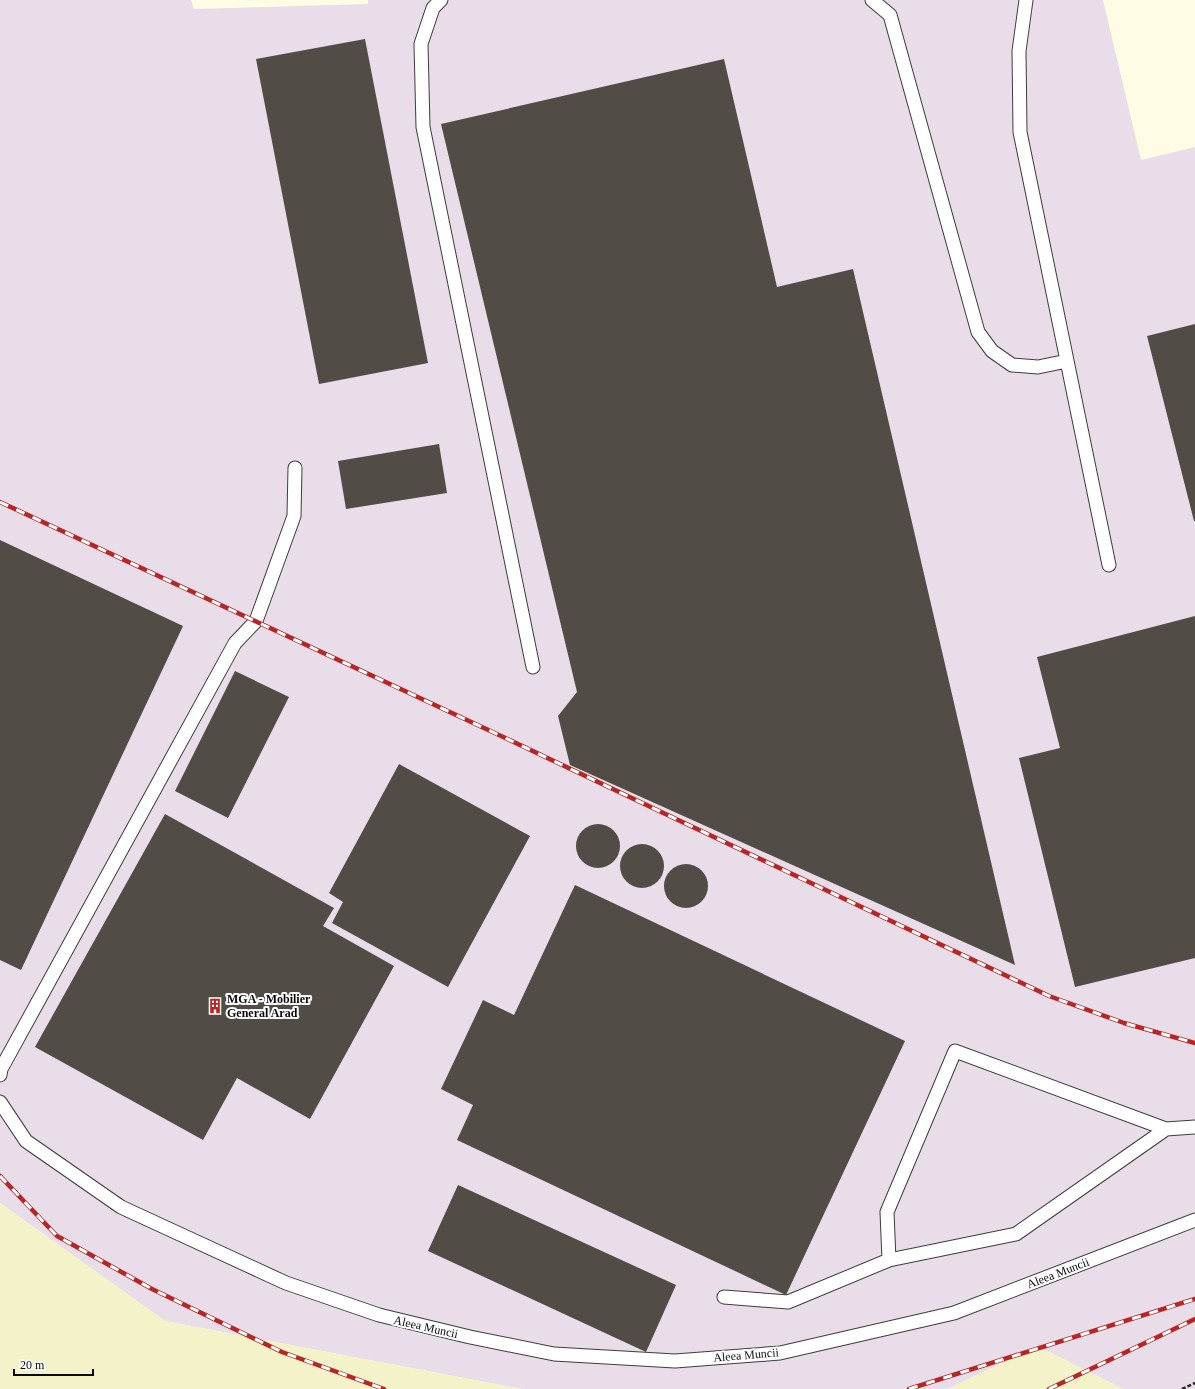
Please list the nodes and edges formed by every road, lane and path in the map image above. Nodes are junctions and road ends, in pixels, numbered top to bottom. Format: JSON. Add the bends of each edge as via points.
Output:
{"nodes":[{"id":1,"x":441,"y":0,"type":"edge"},
{"id":2,"x":872,"y":0,"type":"edge"},
{"id":3,"x":1026,"y":0,"type":"edge"},
{"id":4,"x":1067,"y":361,"type":"junction"},
{"id":5,"x":295,"y":468,"type":"dead end"},
{"id":6,"x":1108,"y":565,"type":"dead end"},
{"id":7,"x":533,"y":667,"type":"dead end"},
{"id":8,"x":0,"y":1075,"type":"edge"},
{"id":9,"x":0,"y":1102,"type":"edge"},
{"id":10,"x":1195,"y":1127,"type":"edge"},
{"id":11,"x":1166,"y":1129,"type":"junction"},
{"id":12,"x":1195,"y":1220,"type":"edge"},
{"id":13,"x":889,"y":1260,"type":"junction"},
{"id":14,"x":724,"y":1297,"type":"dead end"},
{"id":15,"x":1195,"y":1383,"type":"edge"},
{"id":16,"x":1182,"y":1389,"type":"edge"}],
"edges":[{"from":1,"to":7,"type":"lane","via":[[433,8],[421,44],[423,127]]},
{"from":2,"to":4,"type":"lane","via":[[890,15],[978,332],[992,351],[1012,365],[1038,367]]},
{"from":3,"to":4,"type":"lane","via":[[1019,51],[1020,132]]},
{"from":4,"to":6,"type":"lane"},
{"from":5,"to":8,"type":"lane","via":[[294,516],[256,622],[235,643]]},
{"from":9,"to":12,"type":"lane","name":"Aleea Muncii","via":[[26,1141],[121,1207],[286,1283],[379,1315],[554,1354],[682,1361],[780,1353],[954,1313]]},
{"from":10,"to":11,"type":"lane"},
{"from":11,"to":13,"type":"lane","via":[[1016,1234]]},
{"from":11,"to":13,"type":"lane","via":[[955,1051],[887,1212]]},
{"from":13,"to":14,"type":"lane","via":[[788,1302]]},
{"from":15,"to":16,"type":"path"}]}
